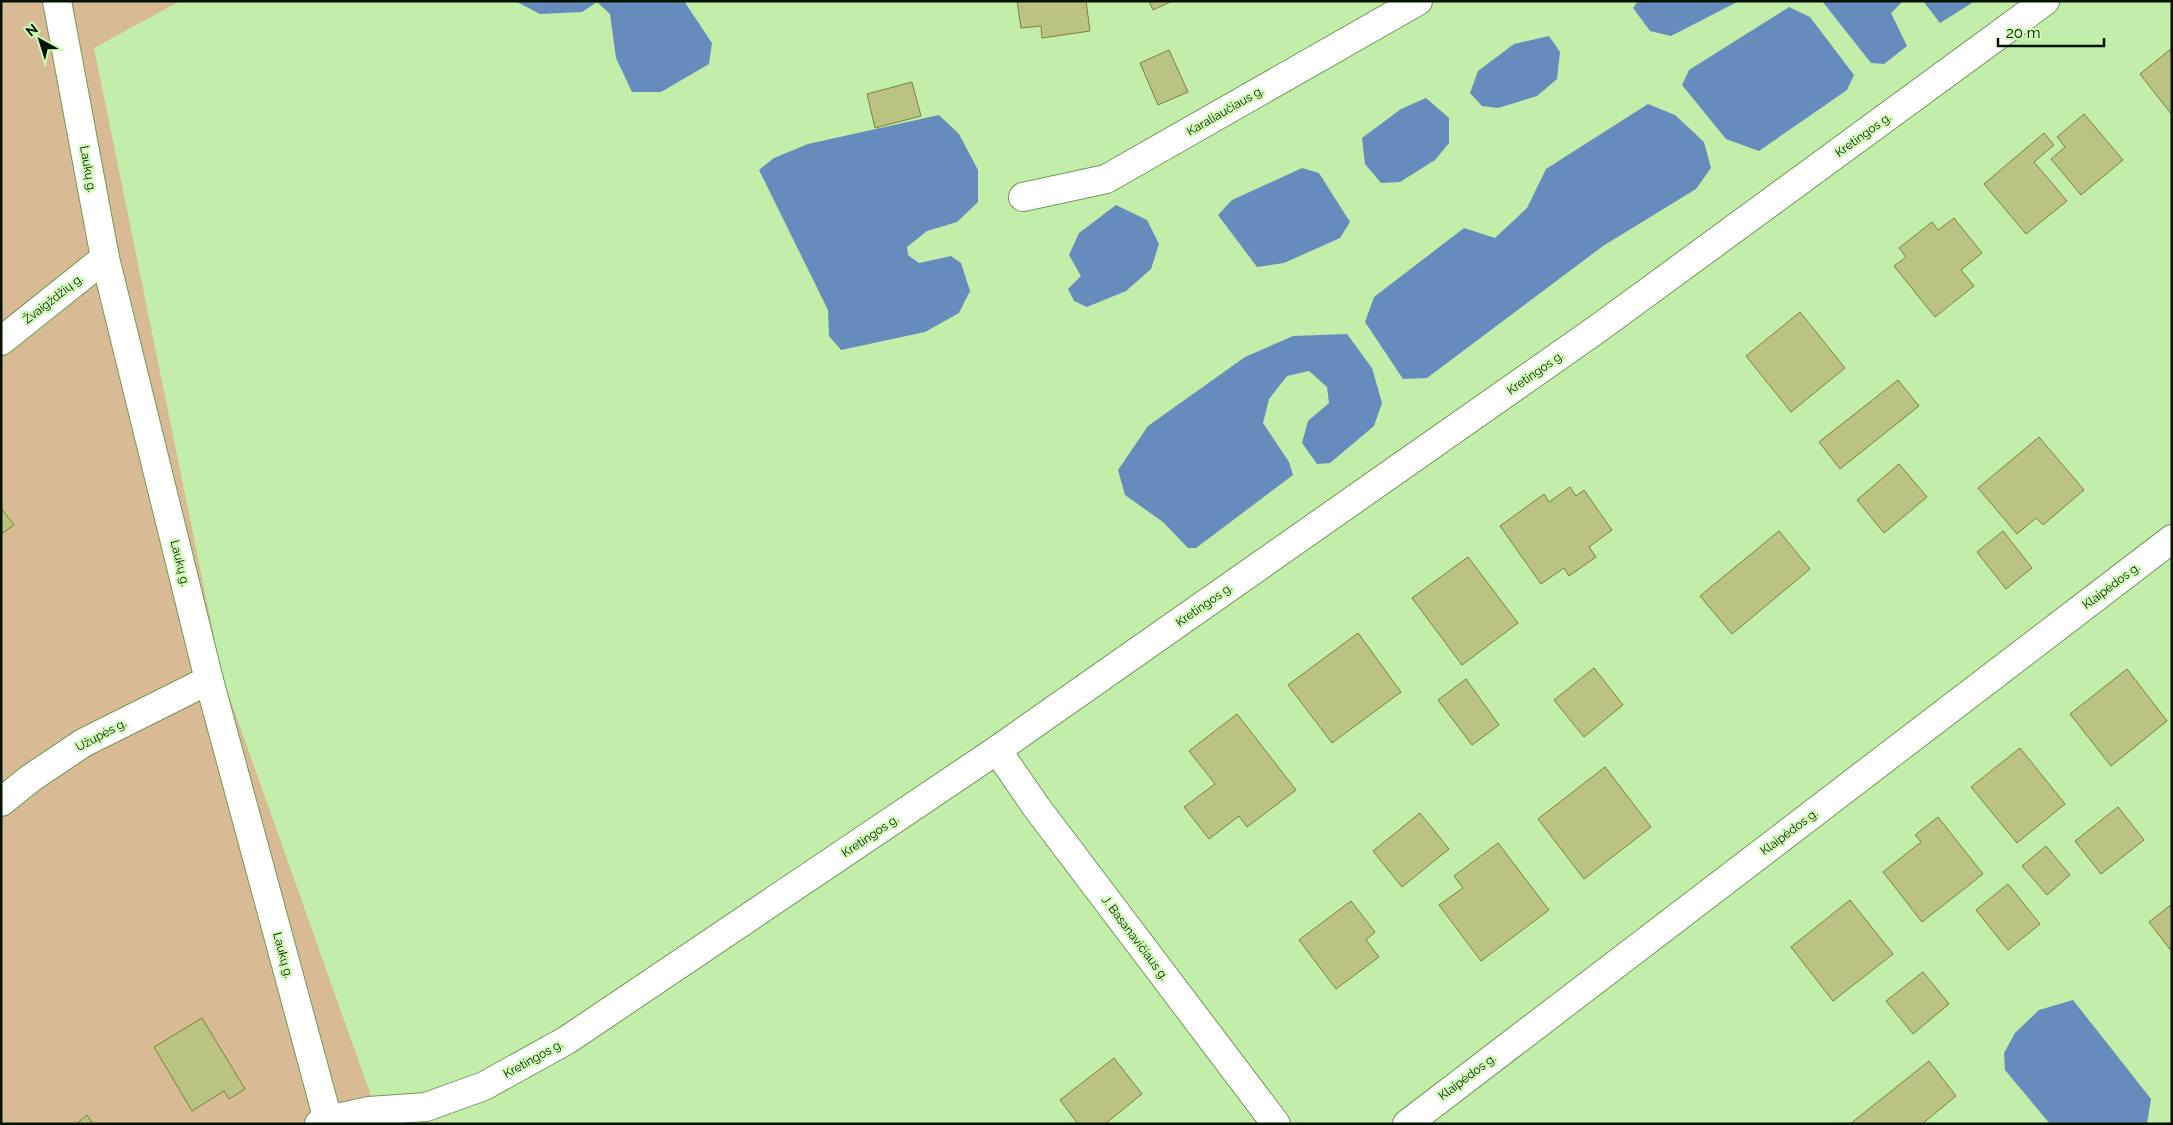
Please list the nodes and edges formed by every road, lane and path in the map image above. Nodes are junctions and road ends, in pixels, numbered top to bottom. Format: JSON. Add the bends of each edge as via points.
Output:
{"nodes":[{"id":1,"x":58,"y":1,"type":"edge"},
{"id":2,"x":1418,"y":1,"type":"edge"},
{"id":3,"x":2045,"y":1,"type":"edge"},
{"id":4,"x":1023,"y":197,"type":"dead end"},
{"id":5,"x":104,"y":258,"type":"junction"},
{"id":6,"x":1,"y":340,"type":"edge"},
{"id":7,"x":2172,"y":539,"type":"edge"},
{"id":8,"x":209,"y":680,"type":"junction"},
{"id":9,"x":997,"y":750,"type":"junction"},
{"id":10,"x":1,"y":802,"type":"edge"},
{"id":11,"x":324,"y":1122,"type":"edge"},
{"id":12,"x":1276,"y":1124,"type":"edge"},
{"id":13,"x":1407,"y":1124,"type":"edge"}],
"edges":[{"from":1,"to":5,"type":"street","name":"Laukų g."},
{"from":2,"to":4,"type":"street","name":"Karaliaučiaus g.","via":[[1106,179]]},
{"from":3,"to":9,"type":"street","name":"Kretingos g.","via":[[1600,327]]},
{"from":5,"to":6,"type":"street","name":"Žvaigždžių g."},
{"from":5,"to":8,"type":"street","name":"Laukų g."},
{"from":7,"to":13,"type":"street","name":"Klaipėdos g."},
{"from":8,"to":10,"type":"street","name":"Užupės g.","via":[[83,743]]},
{"from":8,"to":11,"type":"street","name":"Laukų g."},
{"from":9,"to":11,"type":"street","name":"Kretingos g.","via":[[567,1040],[484,1086],[426,1107],[369,1111]]},
{"from":9,"to":12,"type":"street","name":"J. Basanavičiaus g.","via":[[1037,808]]}]}
